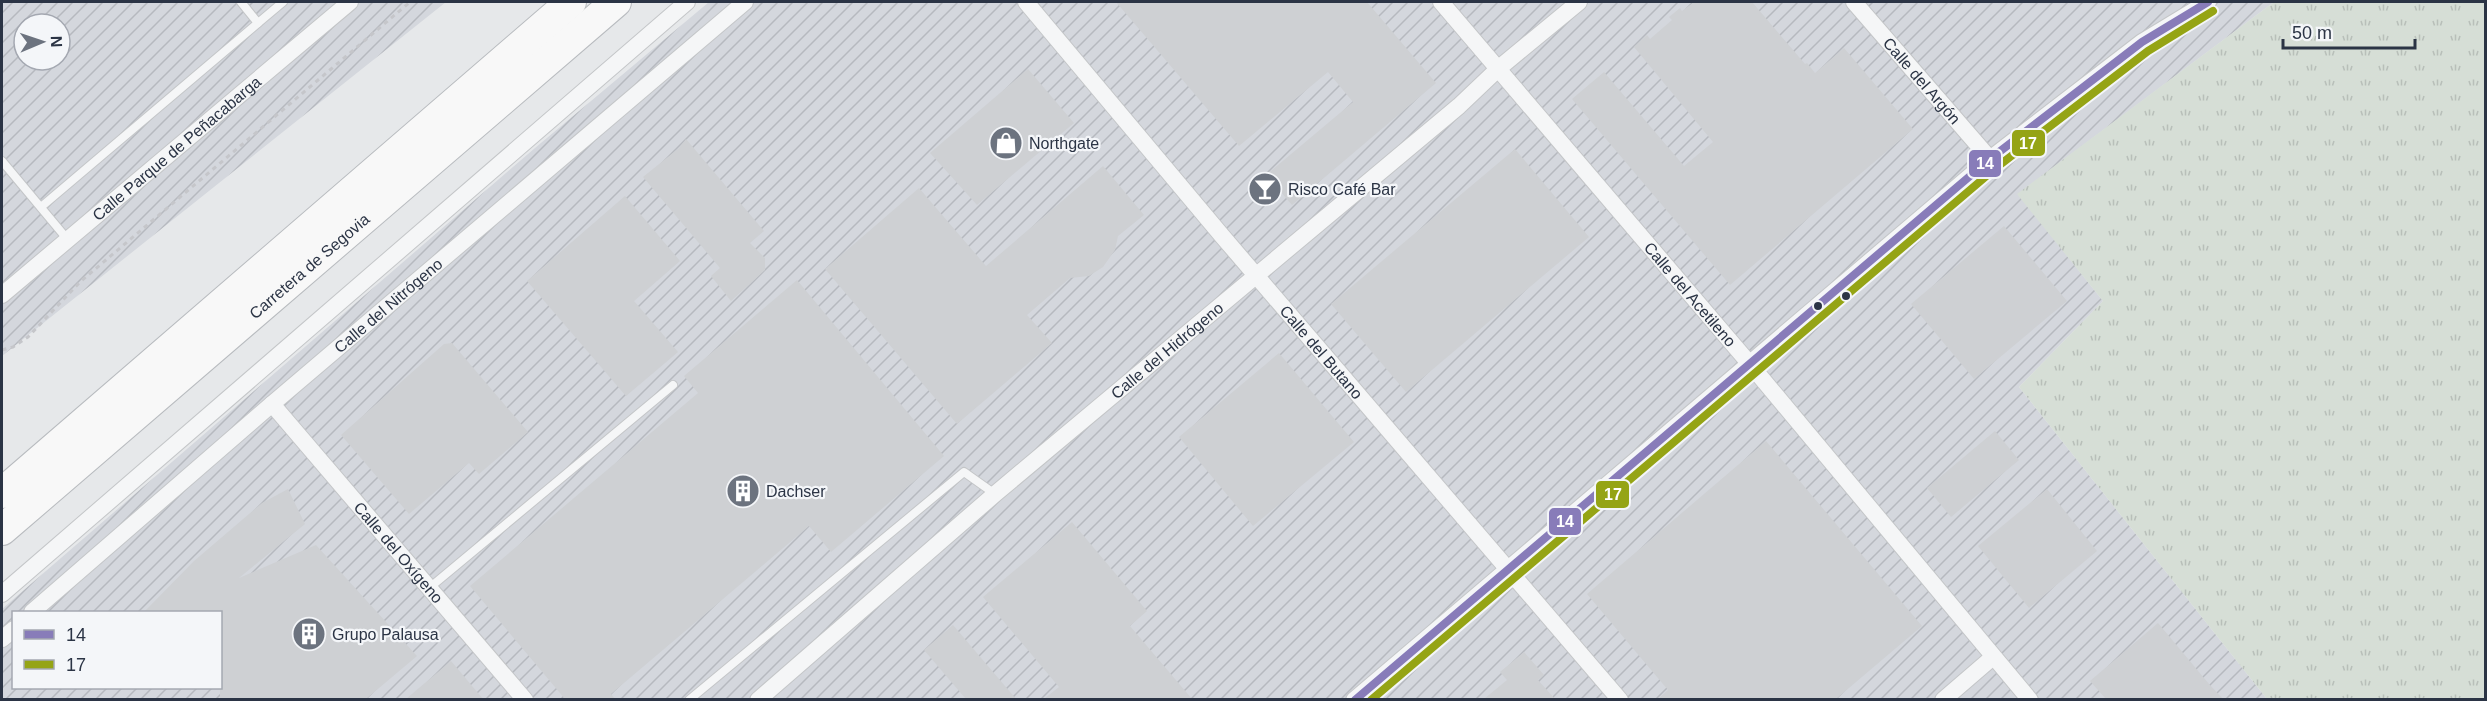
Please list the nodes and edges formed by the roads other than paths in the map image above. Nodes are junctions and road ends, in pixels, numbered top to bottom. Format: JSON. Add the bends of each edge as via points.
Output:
{"nodes":[{"id":1,"x":241,"y":2,"type":"edge"},
{"id":2,"x":283,"y":2,"type":"edge"},
{"id":3,"x":350,"y":2,"type":"edge"},
{"id":4,"x":571,"y":2,"type":"edge"},
{"id":5,"x":616,"y":2,"type":"edge"},
{"id":6,"x":687,"y":2,"type":"edge"},
{"id":7,"x":745,"y":2,"type":"edge"},
{"id":8,"x":1026,"y":2,"type":"edge"},
{"id":9,"x":1441,"y":2,"type":"edge"},
{"id":10,"x":1579,"y":2,"type":"edge"},
{"id":11,"x":1854,"y":2,"type":"edge"},
{"id":12,"x":2208,"y":2,"type":"edge"},
{"id":13,"x":258,"y":23,"type":"junction"},
{"id":14,"x":1498,"y":68,"type":"junction"},
{"id":15,"x":1990,"y":159,"type":"junction"},
{"id":16,"x":2,"y":161,"type":"edge"},
{"id":17,"x":41,"y":207,"type":"junction"},
{"id":18,"x":68,"y":240,"type":"junction"},
{"id":19,"x":1257,"y":276,"type":"junction"},
{"id":20,"x":2,"y":295,"type":"edge"},
{"id":21,"x":1749,"y":363,"type":"junction"},
{"id":22,"x":673,"y":385,"type":"dead end"},
{"id":23,"x":272,"y":404,"type":"junction"},
{"id":24,"x":105,"y":441,"type":"junction"},
{"id":25,"x":8,"y":487,"type":"edge"},
{"id":26,"x":995,"y":494,"type":"junction"},
{"id":27,"x":2,"y":530,"type":"edge"},
{"id":28,"x":2,"y":546,"type":"edge"},
{"id":29,"x":1508,"y":568,"type":"junction"},
{"id":30,"x":428,"y":589,"type":"junction"},
{"id":31,"x":2,"y":594,"type":"edge"},
{"id":32,"x":33,"y":611,"type":"edge"},
{"id":33,"x":1994,"y":657,"type":"junction"},
{"id":34,"x":525,"y":699,"type":"edge"},
{"id":35,"x":689,"y":699,"type":"edge"},
{"id":36,"x":758,"y":699,"type":"edge"},
{"id":37,"x":1354,"y":699,"type":"edge"},
{"id":38,"x":1620,"y":699,"type":"edge"},
{"id":39,"x":1943,"y":699,"type":"edge"},
{"id":40,"x":2030,"y":699,"type":"edge"}],
"edges":[{"from":1,"to":13,"type":"lane"},
{"from":2,"to":13,"type":"lane"},
{"from":3,"to":18,"type":"street","name":"Calle Parque de Peñacabarga"},
{"from":4,"to":25,"type":"highway","name":"Carretera de Segovia"},
{"from":5,"to":24,"type":"highway","name":"Carretera de Segovia"},
{"from":6,"to":31,"type":"street"},
{"from":7,"to":23,"type":"street","name":"Calle del Nitrógeno"},
{"from":8,"to":19,"type":"street","name":"Calle del Butano"},
{"from":9,"to":14,"type":"street","name":"Calle del Acetileno"},
{"from":10,"to":14,"type":"street","name":"Calle del Hidrógeno"},
{"from":11,"to":15,"type":"street","name":"Calle del Argón"},
{"from":12,"to":15,"type":"street","via":[[2142,42]]},
{"from":13,"to":17,"type":"lane"},
{"from":14,"to":19,"type":"street","name":"Calle del Hidrógeno"},
{"from":14,"to":21,"type":"street","name":"Calle del Acetileno"},
{"from":15,"to":21,"type":"street"},
{"from":16,"to":17,"type":"lane"},
{"from":17,"to":18,"type":"lane"},
{"from":18,"to":20,"type":"street","name":"Calle Parque de Peñacabarga"},
{"from":19,"to":26,"type":"street","name":"Calle del Hidrógeno"},
{"from":19,"to":29,"type":"street","name":"Calle del Butano"},
{"from":21,"to":29,"type":"street"},
{"from":21,"to":33,"type":"street","name":"Calle del Acetileno"},
{"from":22,"to":30,"type":"lane"},
{"from":23,"to":30,"type":"street","name":"Calle del Oxígeno"},
{"from":23,"to":32,"type":"street","name":"Calle del Nitrógeno"},
{"from":24,"to":27,"type":"highway","name":"Carretera de Segovia"},
{"from":24,"to":28,"type":"highway"},
{"from":26,"to":35,"type":"lane","via":[[964,472]]},
{"from":26,"to":36,"type":"street","name":"Calle del Hidrógeno"},
{"from":29,"to":37,"type":"street"},
{"from":29,"to":38,"type":"street","name":"Calle del Butano"},
{"from":30,"to":34,"type":"street","name":"Calle del Oxígeno"},
{"from":33,"to":39,"type":"street"},
{"from":33,"to":40,"type":"street","name":"Calle del Acetileno"}]}
